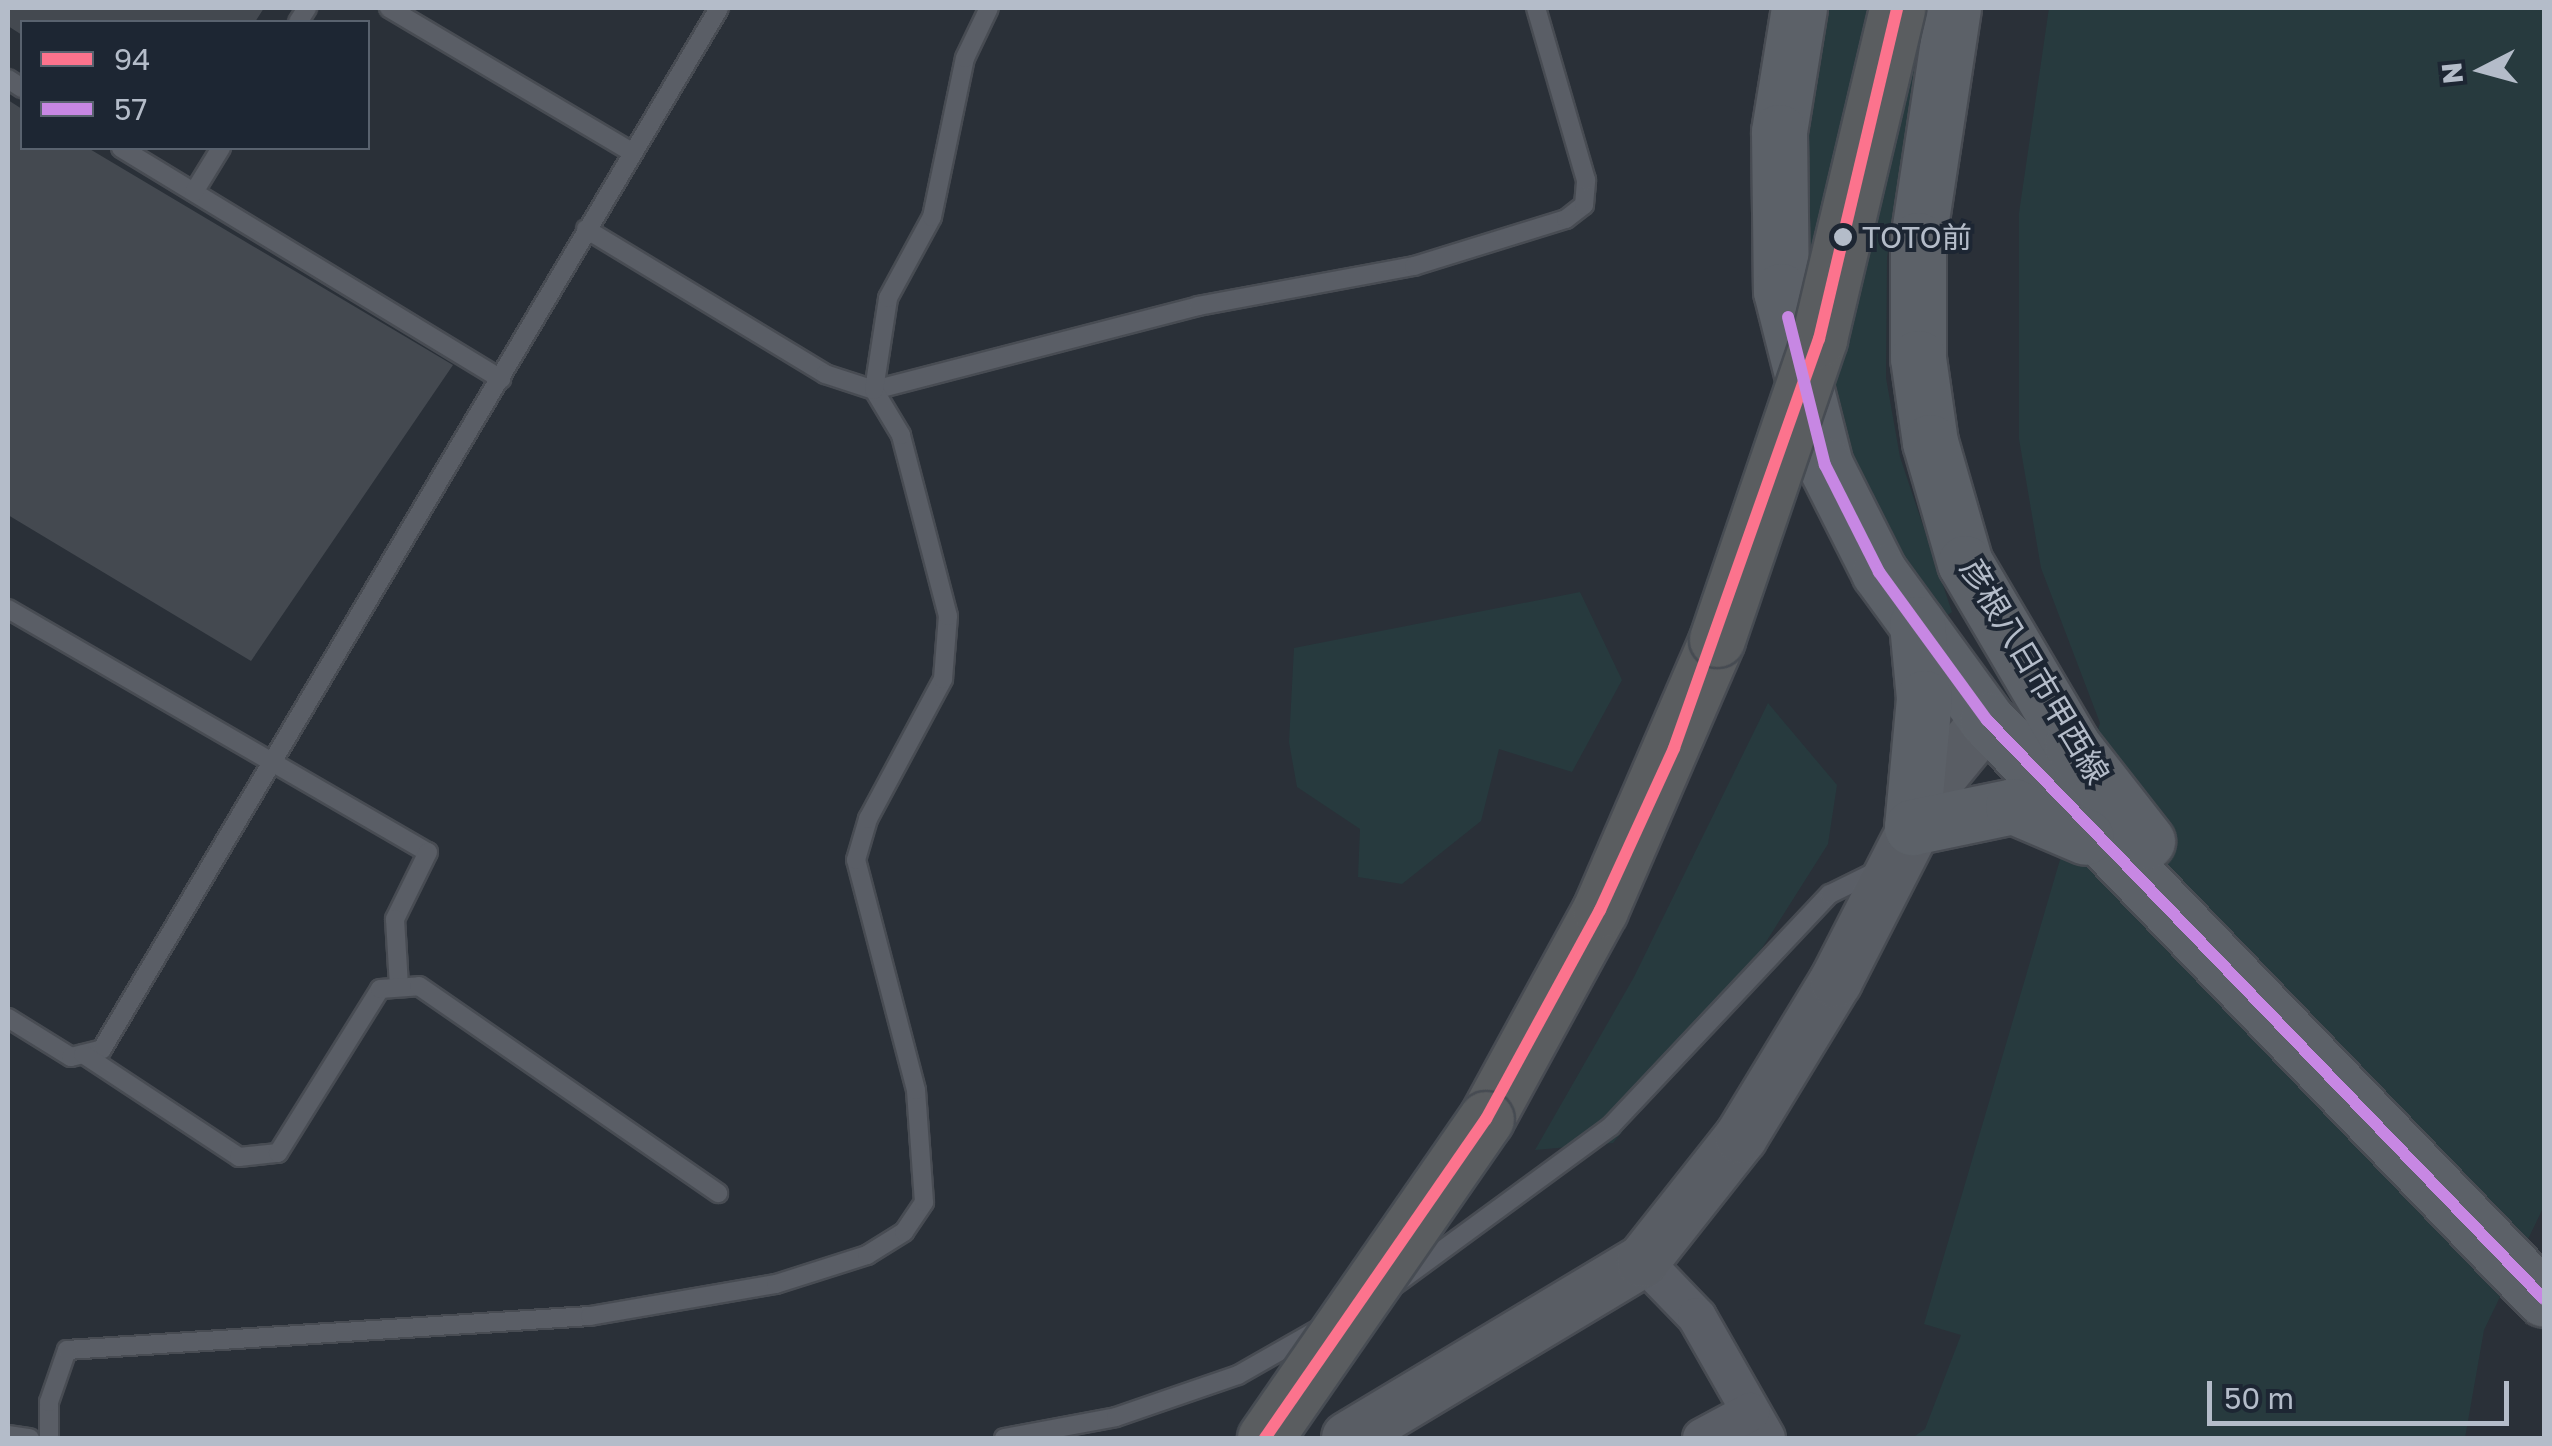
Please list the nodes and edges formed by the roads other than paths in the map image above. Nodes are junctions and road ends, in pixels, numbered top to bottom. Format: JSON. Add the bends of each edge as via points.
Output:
{"nodes":[{"id":1,"x":389,"y":8,"type":"edge"},
{"id":2,"x":719,"y":8,"type":"edge"},
{"id":3,"x":989,"y":8,"type":"edge"},
{"id":4,"x":1536,"y":8,"type":"edge"},
{"id":5,"x":1799,"y":8,"type":"edge"},
{"id":6,"x":1897,"y":8,"type":"edge"},
{"id":7,"x":1953,"y":8,"type":"edge"},
{"id":8,"x":124,"y":150,"type":"edge"},
{"id":9,"x":220,"y":150,"type":"edge"},
{"id":10,"x":632,"y":152,"type":"junction"},
{"id":11,"x":194,"y":192,"type":"junction"},
{"id":12,"x":586,"y":229,"type":"junction"},
{"id":13,"x":501,"y":379,"type":"junction"},
{"id":14,"x":874,"y":390,"type":"junction"},
{"id":15,"x":1966,"y":563,"type":"junction"},
{"id":16,"x":8,"y":609,"type":"edge"},
{"id":17,"x":1917,"y":624,"type":"junction"},
{"id":18,"x":1987,"y":720,"type":"junction"},
{"id":19,"x":272,"y":763,"type":"junction"},
{"id":20,"x":2060,"y":785,"type":"junction"},
{"id":21,"x":1901,"y":845,"type":"junction"},
{"id":22,"x":2213,"y":950,"type":"junction"},
{"id":23,"x":399,"y":986,"type":"junction"},
{"id":24,"x":8,"y":1018,"type":"edge"},
{"id":25,"x":83,"y":1054,"type":"junction"},
{"id":26,"x":718,"y":1194,"type":"dead end"},
{"id":27,"x":1644,"y":1261,"type":"junction"},
{"id":28,"x":2544,"y":1299,"type":"edge"},
{"id":29,"x":1758,"y":1425,"type":"edge"},
{"id":30,"x":8,"y":1434,"type":"edge"},
{"id":31,"x":30,"y":1438,"type":"edge"},
{"id":32,"x":49,"y":1438,"type":"edge"},
{"id":33,"x":1004,"y":1438,"type":"edge"},
{"id":34,"x":1265,"y":1438,"type":"edge"},
{"id":35,"x":1348,"y":1438,"type":"edge"},
{"id":36,"x":1702,"y":1438,"type":"edge"}],
"edges":[{"from":1,"to":10,"type":"lane"},
{"from":2,"to":10,"type":"lane"},
{"from":3,"to":14,"type":"lane","via":[[965,58],[932,217],[888,298]]},
{"from":4,"to":14,"type":"lane","via":[[1586,180],[1584,205],[1566,219],[1414,266],[1198,306]]},
{"from":5,"to":17,"type":"main road","name":"彦根八日市甲西線","via":[[1779,132],[1782,291],[1825,464]]},
{"from":6,"to":34,"type":"highway","bridge":true,"via":[[1819,339],[1674,748],[1600,910],[1486,1119]]},
{"from":7,"to":15,"type":"main road","name":"彦根八日市甲西線","via":[[1918,240],[1918,358],[1930,442]]},
{"from":8,"to":11,"type":"lane"},
{"from":9,"to":11,"type":"lane"},
{"from":10,"to":12,"type":"lane"},
{"from":11,"to":13,"type":"lane"},
{"from":12,"to":13,"type":"lane"},
{"from":12,"to":14,"type":"lane","via":[[826,374]]},
{"from":13,"to":19,"type":"lane"},
{"from":14,"to":32,"type":"lane","via":[[901,436],[948,616],[943,679],[868,820],[856,860],[927,1152],[924,1202],[904,1232],[776,1284],[590,1316],[67,1350],[49,1402]]},
{"from":15,"to":18,"type":"main road"},
{"from":15,"to":20,"type":"main road","name":"彦根八日市甲西線"},
{"from":16,"to":19,"type":"lane"},
{"from":17,"to":18,"type":"main road","name":"彦根八日市甲西線"},
{"from":17,"to":21,"type":"main road","via":[[1924,698]]},
{"from":18,"to":20,"type":"main road","name":"彦根八日市甲西線"},
{"from":18,"to":21,"type":"street"},
{"from":19,"to":23,"type":"lane","via":[[428,852],[395,919]]},
{"from":19,"to":25,"type":"lane","via":[[102,1050]]},
{"from":20,"to":21,"type":"main road"},
{"from":20,"to":22,"type":"main road","name":"彦根八日市甲西線","via":[[2116,853]]},
{"from":20,"to":22,"type":"main road","name":"彦根八日市甲西線","via":[[2166,865]]},
{"from":21,"to":27,"type":"street","via":[[1836,981],[1740,1137]]},
{"from":21,"to":33,"type":"lane","via":[[1830,894],[1611,1126],[1420,1270],[1238,1375],[1116,1417]]},
{"from":22,"to":28,"type":"main road","name":"彦根八日市甲西線"},
{"from":23,"to":25,"type":"lane","via":[[380,988],[278,1154],[239,1158]]},
{"from":23,"to":26,"type":"lane","via":[[419,986]]},
{"from":24,"to":25,"type":"lane","via":[[70,1057]]},
{"from":27,"to":29,"type":"street","via":[[1696,1317]]},
{"from":27,"to":35,"type":"street"},
{"from":29,"to":36,"type":"street"},
{"from":30,"to":31,"type":"lane"}]}
